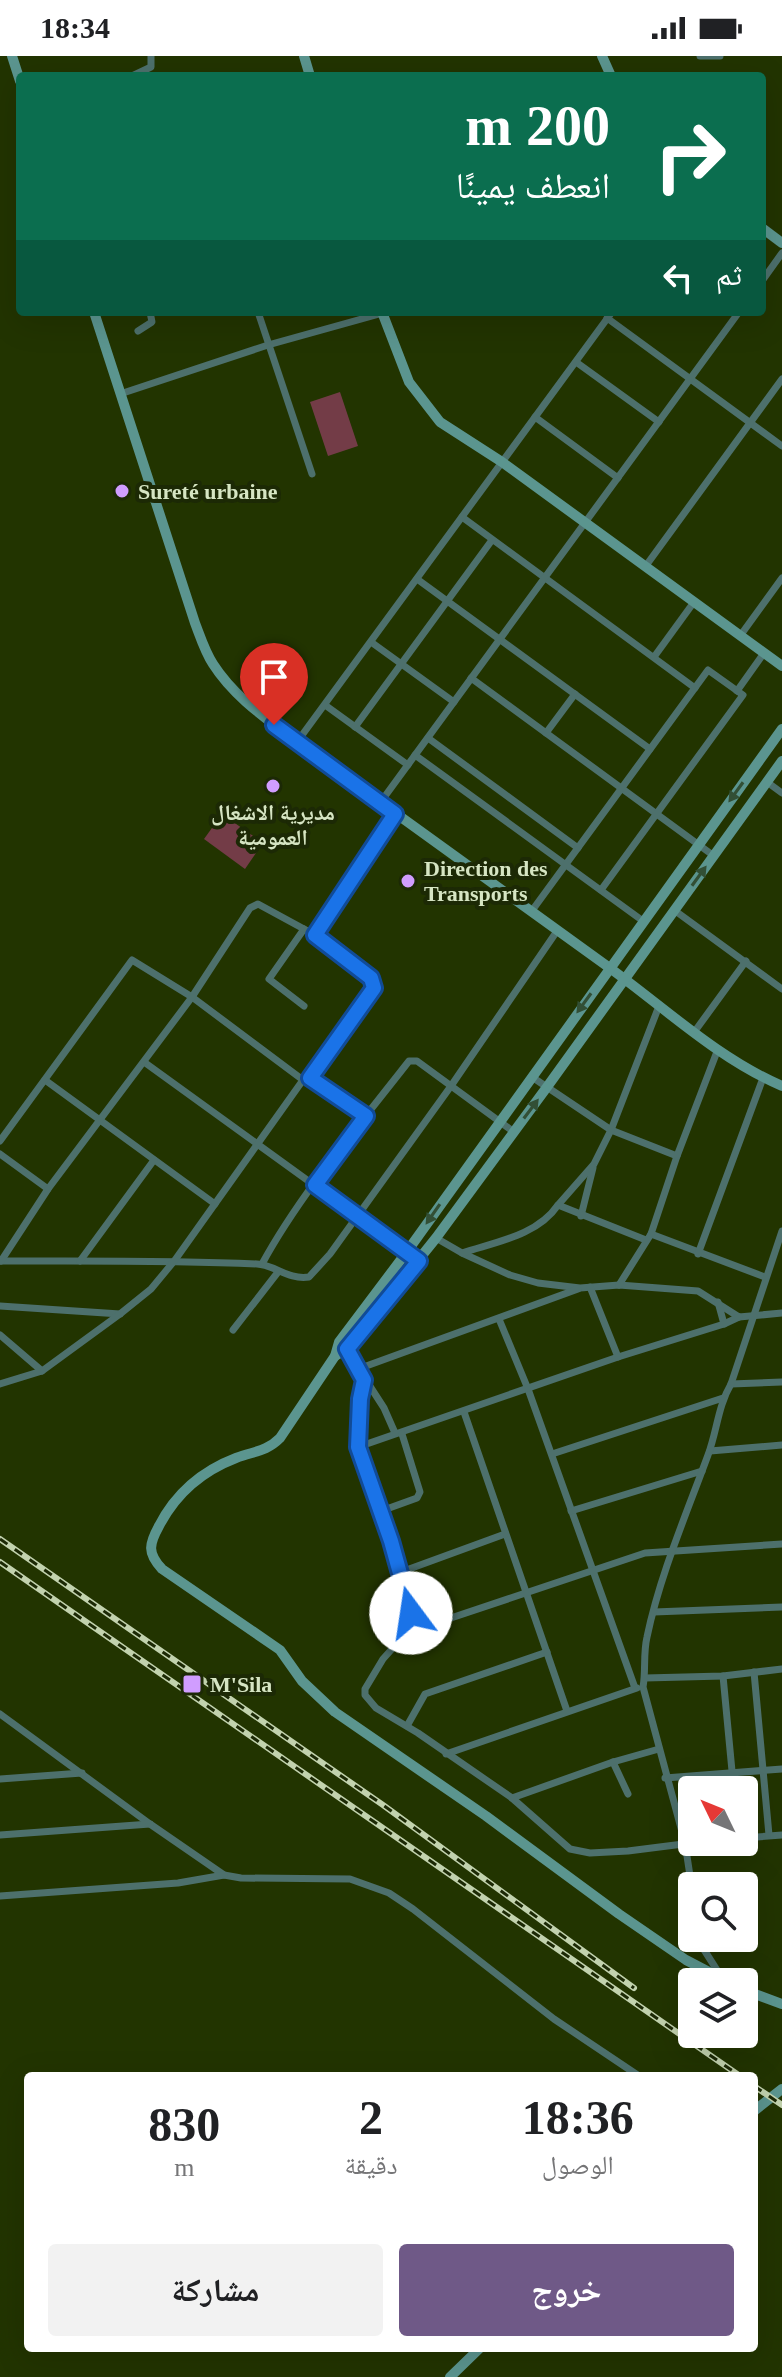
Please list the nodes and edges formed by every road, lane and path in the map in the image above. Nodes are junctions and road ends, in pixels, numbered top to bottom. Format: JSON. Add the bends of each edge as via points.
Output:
{"nodes":[{"id":1,"x":151,"y":56,"type":"edge"},
{"id":2,"x":700,"y":56,"type":"edge"},
{"id":3,"x":720,"y":56,"type":"edge"},
{"id":4,"x":140,"y":72,"type":"edge"},
{"id":5,"x":782,"y":253,"type":"edge"},
{"id":6,"x":766,"y":275,"type":"edge"},
{"id":7,"x":95,"y":316,"type":"edge"},
{"id":8,"x":151,"y":316,"type":"edge"},
{"id":9,"x":259,"y":316,"type":"edge"},
{"id":10,"x":368,"y":316,"type":"edge"},
{"id":11,"x":384,"y":316,"type":"edge"},
{"id":12,"x":609,"y":316,"type":"edge"},
{"id":13,"x":611,"y":316,"type":"edge"},
{"id":14,"x":736,"y":316,"type":"edge"},
{"id":15,"x":138,"y":331,"type":"dead end"},
{"id":16,"x":268,"y":345,"type":"junction"},
{"id":17,"x":576,"y":362,"type":"junction"},
{"id":18,"x":690,"y":379,"type":"junction"},
{"id":19,"x":782,"y":379,"type":"edge"},
{"id":20,"x":120,"y":394,"type":"junction"},
{"id":21,"x":535,"y":417,"type":"junction"},
{"id":22,"x":659,"y":422,"type":"junction"},
{"id":23,"x":751,"y":423,"type":"junction"},
{"id":24,"x":782,"y":446,"type":"edge"},
{"id":25,"x":502,"y":462,"type":"junction"},
{"id":26,"x":312,"y":474,"type":"dead end"},
{"id":27,"x":618,"y":478,"type":"junction"},
{"id":28,"x":462,"y":517,"type":"junction"},
{"id":29,"x":585,"y":523,"type":"junction"},
{"id":30,"x":492,"y":540,"type":"junction"},
{"id":31,"x":645,"y":567,"type":"junction"},
{"id":32,"x":545,"y":578,"type":"junction"},
{"id":33,"x":782,"y":578,"type":"edge"},
{"id":34,"x":417,"y":579,"type":"junction"},
{"id":35,"x":447,"y":601,"type":"junction"},
{"id":36,"x":694,"y":602,"type":"junction"},
{"id":37,"x":740,"y":636,"type":"junction"},
{"id":38,"x":500,"y":639,"type":"junction"},
{"id":39,"x":371,"y":642,"type":"junction"},
{"id":40,"x":764,"y":653,"type":"junction"},
{"id":41,"x":654,"y":657,"type":"junction"},
{"id":42,"x":401,"y":664,"type":"junction"},
{"id":43,"x":782,"y":666,"type":"edge"},
{"id":44,"x":471,"y":678,"type":"junction"},
{"id":45,"x":695,"y":688,"type":"junction"},
{"id":46,"x":737,"y":691,"type":"junction"},
{"id":47,"x":575,"y":694,"type":"junction"},
{"id":48,"x":454,"y":702,"type":"junction"},
{"id":49,"x":325,"y":705,"type":"junction"},
{"id":50,"x":355,"y":727,"type":"junction"},
{"id":51,"x":782,"y":729,"type":"edge"},
{"id":52,"x":546,"y":733,"type":"junction"},
{"id":53,"x":428,"y":738,"type":"junction"},
{"id":54,"x":297,"y":742,"type":"junction"},
{"id":55,"x":650,"y":749,"type":"junction"},
{"id":56,"x":415,"y":755,"type":"junction"},
{"id":57,"x":782,"y":761,"type":"edge"},
{"id":58,"x":408,"y":765,"type":"junction"},
{"id":59,"x":767,"y":782,"type":"junction"},
{"id":60,"x":622,"y":788,"type":"junction"},
{"id":61,"x":782,"y":793,"type":"edge"},
{"id":62,"x":380,"y":803,"type":"junction"},
{"id":63,"x":395,"y":814,"type":"junction"},
{"id":64,"x":657,"y":814,"type":"junction"},
{"id":65,"x":699,"y":844,"type":"junction"},
{"id":66,"x":578,"y":848,"type":"junction"},
{"id":67,"x":714,"y":856,"type":"junction"},
{"id":68,"x":566,"y":865,"type":"junction"},
{"id":69,"x":601,"y":890,"type":"junction"},
{"id":70,"x":674,"y":910,"type":"junction"},
{"id":71,"x":531,"y":912,"type":"junction"},
{"id":72,"x":643,"y":921,"type":"junction"},
{"id":73,"x":304,"y":929,"type":"junction"},
{"id":74,"x":557,"y":931,"type":"junction"},
{"id":75,"x":315,"y":935,"type":"junction"},
{"id":76,"x":746,"y":961,"type":"junction"},
{"id":77,"x":610,"y":968,"type":"junction"},
{"id":78,"x":624,"y":980,"type":"junction"},
{"id":79,"x":782,"y":989,"type":"edge"},
{"id":80,"x":192,"y":997,"type":"junction"},
{"id":81,"x":304,"y":1006,"type":"dead end"},
{"id":82,"x":659,"y":1006,"type":"junction"},
{"id":83,"x":695,"y":1031,"type":"junction"},
{"id":84,"x":718,"y":1049,"type":"junction"},
{"id":85,"x":144,"y":1062,"type":"junction"},
{"id":86,"x":532,"y":1077,"type":"junction"},
{"id":87,"x":763,"y":1078,"type":"junction"},
{"id":88,"x":306,"y":1079,"type":"junction"},
{"id":89,"x":45,"y":1080,"type":"junction"},
{"id":90,"x":782,"y":1085,"type":"edge"},
{"id":91,"x":451,"y":1086,"type":"junction"},
{"id":92,"x":547,"y":1087,"type":"junction"},
{"id":93,"x":366,"y":1116,"type":"junction"},
{"id":94,"x":100,"y":1121,"type":"junction"},
{"id":95,"x":499,"y":1122,"type":"junction"},
{"id":96,"x":611,"y":1130,"type":"junction"},
{"id":97,"x":514,"y":1132,"type":"junction"},
{"id":98,"x":0,"y":1141,"type":"edge"},
{"id":99,"x":259,"y":1144,"type":"junction"},
{"id":100,"x":0,"y":1154,"type":"edge"},
{"id":101,"x":677,"y":1156,"type":"junction"},
{"id":102,"x":154,"y":1160,"type":"junction"},
{"id":103,"x":594,"y":1164,"type":"junction"},
{"id":104,"x":315,"y":1185,"type":"junction"},
{"id":105,"x":48,"y":1189,"type":"junction"},
{"id":106,"x":215,"y":1204,"type":"junction"},
{"id":107,"x":558,"y":1205,"type":"junction"},
{"id":108,"x":356,"y":1216,"type":"junction"},
{"id":109,"x":581,"y":1216,"type":"junction"},
{"id":110,"x":782,"y":1231,"type":"edge"},
{"id":111,"x":648,"y":1237,"type":"junction"},
{"id":112,"x":436,"y":1238,"type":"junction"},
{"id":113,"x":406,"y":1253,"type":"junction"},
{"id":114,"x":462,"y":1253,"type":"junction"},
{"id":115,"x":698,"y":1254,"type":"junction"},
{"id":116,"x":175,"y":1260,"type":"junction"},
{"id":117,"x":0,"y":1261,"type":"edge"},
{"id":118,"x":80,"y":1261,"type":"junction"},
{"id":119,"x":419,"y":1261,"type":"junction"},
{"id":120,"x":262,"y":1264,"type":"junction"},
{"id":121,"x":278,"y":1272,"type":"junction"},
{"id":122,"x":765,"y":1277,"type":"junction"},
{"id":123,"x":619,"y":1285,"type":"junction"},
{"id":124,"x":590,"y":1287,"type":"junction"},
{"id":125,"x":580,"y":1288,"type":"junction"},
{"id":126,"x":718,"y":1302,"type":"junction"},
{"id":127,"x":0,"y":1306,"type":"edge"},
{"id":128,"x":782,"y":1313,"type":"edge"},
{"id":129,"x":120,"y":1314,"type":"junction"},
{"id":130,"x":753,"y":1315,"type":"junction"},
{"id":131,"x":739,"y":1317,"type":"junction"},
{"id":132,"x":499,"y":1319,"type":"junction"},
{"id":133,"x":724,"y":1324,"type":"junction"},
{"id":134,"x":233,"y":1330,"type":"dead end"},
{"id":135,"x":0,"y":1335,"type":"edge"},
{"id":136,"x":343,"y":1345,"type":"junction"},
{"id":137,"x":618,"y":1357,"type":"junction"},
{"id":138,"x":358,"y":1369,"type":"junction"},
{"id":139,"x":42,"y":1371,"type":"junction"},
{"id":140,"x":364,"y":1380,"type":"junction"},
{"id":141,"x":782,"y":1382,"type":"edge"},
{"id":142,"x":0,"y":1384,"type":"edge"},
{"id":143,"x":731,"y":1384,"type":"junction"},
{"id":144,"x":528,"y":1389,"type":"junction"},
{"id":145,"x":723,"y":1398,"type":"junction"},
{"id":146,"x":464,"y":1412,"type":"junction"},
{"id":147,"x":398,"y":1434,"type":"junction"},
{"id":148,"x":782,"y":1445,"type":"edge"},
{"id":149,"x":358,"y":1447,"type":"junction"},
{"id":150,"x":710,"y":1451,"type":"junction"},
{"id":151,"x":552,"y":1454,"type":"junction"},
{"id":152,"x":702,"y":1471,"type":"junction"},
{"id":153,"x":381,"y":1511,"type":"junction"},
{"id":154,"x":571,"y":1511,"type":"junction"},
{"id":155,"x":505,"y":1534,"type":"junction"},
{"id":156,"x":782,"y":1544,"type":"edge"},
{"id":157,"x":672,"y":1550,"type":"junction"},
{"id":158,"x":591,"y":1570,"type":"junction"},
{"id":159,"x":401,"y":1572,"type":"junction"},
{"id":160,"x":525,"y":1593,"type":"junction"},
{"id":161,"x":782,"y":1607,"type":"edge"},
{"id":162,"x":654,"y":1612,"type":"junction"},
{"id":163,"x":414,"y":1628,"type":"junction"},
{"id":164,"x":547,"y":1652,"type":"junction"},
{"id":165,"x":782,"y":1669,"type":"edge"},
{"id":166,"x":754,"y":1672,"type":"junction"},
{"id":167,"x":723,"y":1676,"type":"junction"},
{"id":168,"x":641,"y":1684,"type":"junction"},
{"id":169,"x":567,"y":1711,"type":"junction"},
{"id":170,"x":0,"y":1714,"type":"edge"},
{"id":171,"x":13,"y":1724,"type":"junction"},
{"id":172,"x":0,"y":1725,"type":"edge"},
{"id":173,"x":407,"y":1726,"type":"junction"},
{"id":174,"x":659,"y":1749,"type":"junction"},
{"id":175,"x":446,"y":1754,"type":"junction"},
{"id":176,"x":613,"y":1762,"type":"junction"},
{"id":177,"x":782,"y":1769,"type":"edge"},
{"id":178,"x":732,"y":1771,"type":"junction"},
{"id":179,"x":762,"y":1771,"type":"junction"},
{"id":180,"x":82,"y":1773,"type":"junction"},
{"id":181,"x":665,"y":1778,"type":"junction"},
{"id":182,"x":0,"y":1779,"type":"edge"},
{"id":183,"x":628,"y":1794,"type":"dead end"},
{"id":184,"x":512,"y":1798,"type":"junction"},
{"id":185,"x":678,"y":1820,"type":"edge"},
{"id":186,"x":150,"y":1824,"type":"junction"},
{"id":187,"x":0,"y":1835,"type":"edge"},
{"id":188,"x":769,"y":1835,"type":"junction"},
{"id":189,"x":782,"y":1835,"type":"edge"},
{"id":190,"x":758,"y":1836,"type":"edge"},
{"id":191,"x":678,"y":1844,"type":"edge"},
{"id":192,"x":224,"y":1875,"type":"junction"},
{"id":193,"x":0,"y":1896,"type":"edge"},
{"id":194,"x":692,"y":1952,"type":"edge"},
{"id":195,"x":686,"y":1960,"type":"junction"},
{"id":196,"x":701,"y":1968,"type":"edge"},
{"id":197,"x":758,"y":1995,"type":"edge"},
{"id":198,"x":782,"y":2004,"type":"edge"},
{"id":199,"x":633,"y":2072,"type":"edge"},
{"id":200,"x":782,"y":2089,"type":"edge"},
{"id":201,"x":758,"y":2108,"type":"edge"},
{"id":202,"x":476,"y":2352,"type":"edge"},
{"id":203,"x":450,"y":2377,"type":"edge"}],
"edges":[{"from":1,"to":4,"type":"street","via":[[151,67]]},
{"from":2,"to":3,"type":"street"},
{"from":5,"to":6,"type":"street"},
{"from":7,"to":20,"type":"street"},
{"from":8,"to":15,"type":"street","via":[[152,322]]},
{"from":9,"to":16,"type":"street"},
{"from":10,"to":16,"type":"street"},
{"from":11,"to":25,"type":"street","via":[[409,382],[424,404],[440,422]]},
{"from":12,"to":17,"type":"street"},
{"from":13,"to":18,"type":"street"},
{"from":14,"to":18,"type":"street"},
{"from":16,"to":20,"type":"street"},
{"from":16,"to":26,"type":"street"},
{"from":17,"to":21,"type":"street"},
{"from":17,"to":22,"type":"street"},
{"from":18,"to":22,"type":"street"},
{"from":18,"to":23,"type":"street"},
{"from":19,"to":23,"type":"street"},
{"from":20,"to":54,"type":"street","via":[[211,663],[251,707]]},
{"from":21,"to":25,"type":"street"},
{"from":21,"to":27,"type":"street"},
{"from":22,"to":27,"type":"street"},
{"from":23,"to":24,"type":"street"},
{"from":23,"to":31,"type":"street"},
{"from":25,"to":28,"type":"street"},
{"from":25,"to":29,"type":"street"},
{"from":27,"to":29,"type":"street"},
{"from":28,"to":30,"type":"street"},
{"from":28,"to":34,"type":"street"},
{"from":29,"to":31,"type":"street"},
{"from":29,"to":32,"type":"street"},
{"from":30,"to":32,"type":"street"},
{"from":30,"to":35,"type":"street"},
{"from":31,"to":36,"type":"street"},
{"from":32,"to":38,"type":"street"},
{"from":32,"to":41,"type":"street"},
{"from":33,"to":37,"type":"street"},
{"from":34,"to":35,"type":"street"},
{"from":34,"to":39,"type":"street"},
{"from":35,"to":38,"type":"street"},
{"from":35,"to":42,"type":"street"},
{"from":36,"to":37,"type":"street"},
{"from":36,"to":41,"type":"street"},
{"from":37,"to":40,"type":"street"},
{"from":38,"to":44,"type":"street"},
{"from":38,"to":47,"type":"street"},
{"from":39,"to":42,"type":"street"},
{"from":39,"to":49,"type":"street"},
{"from":40,"to":43,"type":"street"},
{"from":40,"to":46,"type":"street"},
{"from":41,"to":45,"type":"street"},
{"from":42,"to":48,"type":"street"},
{"from":42,"to":50,"type":"street"},
{"from":44,"to":48,"type":"street"},
{"from":44,"to":52,"type":"street"},
{"from":45,"to":46,"type":"street","via":[[708,670]]},
{"from":45,"to":55,"type":"street"},
{"from":46,"to":64,"type":"street","via":[[743,695]]},
{"from":47,"to":52,"type":"street"},
{"from":47,"to":55,"type":"street"},
{"from":48,"to":53,"type":"street"},
{"from":49,"to":50,"type":"street"},
{"from":49,"to":54,"type":"street"},
{"from":50,"to":58,"type":"street"},
{"from":51,"to":65,"type":"street","one_way":true},
{"from":52,"to":60,"type":"street"},
{"from":53,"to":56,"type":"street"},
{"from":53,"to":66,"type":"street"},
{"from":54,"to":62,"type":"street"},
{"from":55,"to":60,"type":"street"},
{"from":56,"to":58,"type":"street"},
{"from":56,"to":68,"type":"street"},
{"from":57,"to":59,"type":"street"},
{"from":58,"to":62,"type":"street"},
{"from":59,"to":61,"type":"street"},
{"from":59,"to":67,"type":"street"},
{"from":60,"to":64,"type":"street"},
{"from":60,"to":66,"type":"street"},
{"from":62,"to":63,"type":"street"},
{"from":63,"to":71,"type":"street"},
{"from":63,"to":75,"type":"street"},
{"from":64,"to":65,"type":"street"},
{"from":64,"to":69,"type":"street"},
{"from":65,"to":67,"type":"street"},
{"from":65,"to":72,"type":"street"},
{"from":66,"to":68,"type":"street"},
{"from":70,"to":67,"type":"street","one_way":true},
{"from":68,"to":69,"type":"street"},
{"from":68,"to":71,"type":"street"},
{"from":69,"to":72,"type":"street"},
{"from":70,"to":76,"type":"street"},
{"from":70,"to":78,"type":"street"},
{"from":71,"to":74,"type":"street"},
{"from":72,"to":77,"type":"street"},
{"from":73,"to":75,"type":"street"},
{"from":73,"to":80,"type":"street","via":[[255,905]]},
{"from":73,"to":81,"type":"street","via":[[269,979]]},
{"from":74,"to":77,"type":"street"},
{"from":74,"to":91,"type":"street"},
{"from":75,"to":88,"type":"street","via":[[371,978],[374,988]]},
{"from":76,"to":79,"type":"street"},
{"from":76,"to":83,"type":"street"},
{"from":77,"to":78,"type":"street"},
{"from":77,"to":86,"type":"street","one_way":true},
{"from":78,"to":82,"type":"street"},
{"from":78,"to":92,"type":"street"},
{"from":80,"to":85,"type":"street"},
{"from":80,"to":88,"type":"street"},
{"from":80,"to":89,"type":"street","via":[[132,960]]},
{"from":82,"to":83,"type":"street"},
{"from":82,"to":96,"type":"street"},
{"from":83,"to":84,"type":"street"},
{"from":84,"to":87,"type":"street"},
{"from":84,"to":101,"type":"street"},
{"from":85,"to":94,"type":"street"},
{"from":85,"to":99,"type":"street"},
{"from":86,"to":92,"type":"street"},
{"from":86,"to":95,"type":"street"},
{"from":87,"to":90,"type":"street"},
{"from":87,"to":115,"type":"street"},
{"from":88,"to":93,"type":"street"},
{"from":88,"to":99,"type":"street"},
{"from":89,"to":94,"type":"street"},
{"from":89,"to":98,"type":"street"},
{"from":91,"to":93,"type":"street","via":[[413,1059]]},
{"from":91,"to":95,"type":"street"},
{"from":91,"to":108,"type":"street"},
{"from":92,"to":96,"type":"street"},
{"from":97,"to":92,"type":"street","one_way":true},
{"from":93,"to":104,"type":"street"},
{"from":94,"to":102,"type":"street"},
{"from":94,"to":105,"type":"street"},
{"from":95,"to":97,"type":"street"},
{"from":95,"to":113,"type":"street","one_way":true},
{"from":96,"to":101,"type":"street"},
{"from":96,"to":103,"type":"street"},
{"from":97,"to":112,"type":"street"},
{"from":99,"to":104,"type":"street"},
{"from":99,"to":106,"type":"street"},
{"from":100,"to":105,"type":"street"},
{"from":101,"to":111,"type":"street"},
{"from":102,"to":106,"type":"street"},
{"from":102,"to":118,"type":"street"},
{"from":103,"to":107,"type":"street"},
{"from":103,"to":109,"type":"street"},
{"from":104,"to":108,"type":"street"},
{"from":104,"to":120,"type":"street"},
{"from":105,"to":117,"type":"street"},
{"from":106,"to":116,"type":"street"},
{"from":107,"to":109,"type":"street"},
{"from":107,"to":114,"type":"street","via":[[534,1228]]},
{"from":108,"to":113,"type":"street"},
{"from":108,"to":121,"type":"street","via":[[309,1277]]},
{"from":109,"to":111,"type":"street"},
{"from":110,"to":122,"type":"street"},
{"from":111,"to":115,"type":"street"},
{"from":111,"to":123,"type":"street"},
{"from":112,"to":114,"type":"street"},
{"from":112,"to":119,"type":"street"},
{"from":113,"to":119,"type":"street"},
{"from":113,"to":136,"type":"street"},
{"from":114,"to":125,"type":"street","via":[[524,1279]]},
{"from":115,"to":122,"type":"street"},
{"from":116,"to":118,"type":"street"},
{"from":116,"to":120,"type":"street"},
{"from":116,"to":129,"type":"street"},
{"from":117,"to":118,"type":"street"},
{"from":119,"to":136,"type":"street"},
{"from":120,"to":121,"type":"street"},
{"from":121,"to":134,"type":"street"},
{"from":122,"to":130,"type":"street"},
{"from":123,"to":124,"type":"street"},
{"from":123,"to":126,"type":"street","via":[[698,1291]]},
{"from":124,"to":125,"type":"street"},
{"from":124,"to":137,"type":"street"},
{"from":125,"to":132,"type":"street"},
{"from":126,"to":131,"type":"street"},
{"from":126,"to":133,"type":"street"},
{"from":127,"to":129,"type":"street"},
{"from":128,"to":130,"type":"street"},
{"from":129,"to":139,"type":"street"},
{"from":130,"to":131,"type":"street"},
{"from":130,"to":143,"type":"street"},
{"from":131,"to":133,"type":"street"},
{"from":132,"to":138,"type":"street"},
{"from":132,"to":144,"type":"street"},
{"from":133,"to":137,"type":"street"},
{"from":135,"to":139,"type":"street"},
{"from":136,"to":138,"type":"street"},
{"from":136,"to":195,"type":"street","via":[[271,1447],[240,1456],[192,1482],[161,1520],[150,1552],[162,1569],[280,1650],[302,1681],[335,1712]]},
{"from":137,"to":144,"type":"street"},
{"from":138,"to":140,"type":"street"},
{"from":139,"to":142,"type":"street"},
{"from":140,"to":147,"type":"street"},
{"from":140,"to":149,"type":"street"},
{"from":141,"to":143,"type":"street"},
{"from":143,"to":145,"type":"street"},
{"from":144,"to":146,"type":"street"},
{"from":144,"to":151,"type":"street"},
{"from":145,"to":150,"type":"street"},
{"from":145,"to":151,"type":"street"},
{"from":146,"to":147,"type":"street"},
{"from":146,"to":155,"type":"street"},
{"from":147,"to":149,"type":"street"},
{"from":147,"to":153,"type":"street","via":[[420,1492],[417,1498]]},
{"from":148,"to":150,"type":"street"},
{"from":149,"to":153,"type":"street"},
{"from":150,"to":152,"type":"street"},
{"from":151,"to":154,"type":"street"},
{"from":152,"to":154,"type":"street"},
{"from":152,"to":157,"type":"street"},
{"from":153,"to":159,"type":"street"},
{"from":154,"to":158,"type":"street"},
{"from":155,"to":159,"type":"street"},
{"from":155,"to":160,"type":"street"},
{"from":156,"to":157,"type":"street"},
{"from":157,"to":158,"type":"street"},
{"from":157,"to":162,"type":"street"},
{"from":158,"to":160,"type":"street"},
{"from":158,"to":168,"type":"street"},
{"from":159,"to":163,"type":"street"},
{"from":160,"to":163,"type":"street"},
{"from":160,"to":164,"type":"street"},
{"from":161,"to":162,"type":"street"},
{"from":162,"to":168,"type":"street"},
{"from":163,"to":173,"type":"street","via":[[383,1659],[365,1689],[376,1708]]},
{"from":164,"to":169,"type":"street"},
{"from":164,"to":173,"type":"street","via":[[425,1694]]},
{"from":165,"to":166,"type":"street"},
{"from":166,"to":167,"type":"street"},
{"from":166,"to":179,"type":"street"},
{"from":167,"to":168,"type":"street"},
{"from":167,"to":178,"type":"street"},
{"from":168,"to":169,"type":"street"},
{"from":168,"to":174,"type":"street"},
{"from":169,"to":175,"type":"street"},
{"from":170,"to":171,"type":"street"},
{"from":171,"to":172,"type":"street"},
{"from":171,"to":180,"type":"street"},
{"from":173,"to":175,"type":"street"},
{"from":174,"to":176,"type":"street"},
{"from":174,"to":181,"type":"street"},
{"from":175,"to":184,"type":"street"},
{"from":176,"to":183,"type":"street"},
{"from":176,"to":184,"type":"street"},
{"from":177,"to":179,"type":"street"},
{"from":178,"to":179,"type":"street"},
{"from":178,"to":181,"type":"street"},
{"from":179,"to":188,"type":"street"},
{"from":180,"to":182,"type":"street"},
{"from":180,"to":186,"type":"street"},
{"from":181,"to":185,"type":"street"},
{"from":184,"to":191,"type":"street","via":[[578,1852]]},
{"from":186,"to":187,"type":"street"},
{"from":186,"to":192,"type":"street"},
{"from":188,"to":189,"type":"street"},
{"from":188,"to":190,"type":"street"},
{"from":192,"to":193,"type":"street"},
{"from":192,"to":199,"type":"street","via":[[350,1879],[389,1893],[554,2019]]},
{"from":194,"to":195,"type":"street"},
{"from":195,"to":196,"type":"street"},
{"from":197,"to":198,"type":"street"},
{"from":200,"to":201,"type":"street"},
{"from":202,"to":203,"type":"street"}]}
